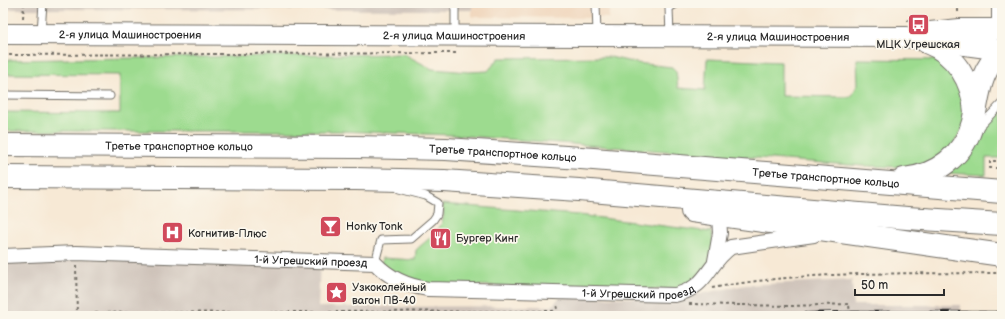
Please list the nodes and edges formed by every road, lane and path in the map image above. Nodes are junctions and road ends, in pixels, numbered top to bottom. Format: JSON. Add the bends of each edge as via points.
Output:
{"nodes":[{"id":1,"x":24,"y":3,"type":"edge"},
{"id":2,"x":43,"y":3,"type":"edge"},
{"id":3,"x":455,"y":3,"type":"edge"},
{"id":4,"x":596,"y":3,"type":"edge"},
{"id":5,"x":678,"y":3,"type":"edge"},
{"id":6,"x":958,"y":3,"type":"edge"},
{"id":7,"x":999,"y":3,"type":"edge"},
{"id":8,"x":23,"y":18,"type":"dead end"},
{"id":9,"x":958,"y":20,"type":"dead end"},
{"id":10,"x":3,"y":34,"type":"edge"},
{"id":11,"x":41,"y":34,"type":"junction"},
{"id":12,"x":597,"y":36,"type":"junction"},
{"id":13,"x":670,"y":36,"type":"junction"},
{"id":14,"x":905,"y":37,"type":"junction"},
{"id":15,"x":1001,"y":42,"type":"edge"},
{"id":16,"x":459,"y":44,"type":"junction"},
{"id":17,"x":3,"y":55,"type":"edge"},
{"id":18,"x":3,"y":95,"type":"edge"},
{"id":19,"x":110,"y":96,"type":"dead end"},
{"id":20,"x":1002,"y":103,"type":"edge"},
{"id":21,"x":974,"y":113,"type":"junction"},
{"id":22,"x":964,"y":144,"type":"junction"},
{"id":23,"x":3,"y":145,"type":"edge"},
{"id":24,"x":1002,"y":161,"type":"edge"},
{"id":25,"x":1002,"y":168,"type":"edge"},
{"id":26,"x":3,"y":177,"type":"edge"},
{"id":27,"x":356,"y":179,"type":"junction"},
{"id":28,"x":863,"y":181,"type":"junction"},
{"id":29,"x":579,"y":190,"type":"junction"},
{"id":30,"x":1002,"y":192,"type":"edge"},
{"id":31,"x":719,"y":216,"type":"junction"},
{"id":32,"x":1002,"y":224,"type":"edge"},
{"id":33,"x":844,"y":234,"type":"junction"},
{"id":34,"x":1002,"y":255,"type":"edge"},
{"id":35,"x":3,"y":256,"type":"edge"},
{"id":36,"x":715,"y":261,"type":"junction"},
{"id":37,"x":375,"y":263,"type":"junction"},
{"id":38,"x":76,"y":268,"type":"dead end"},
{"id":39,"x":1002,"y":273,"type":"edge"},
{"id":40,"x":687,"y":299,"type":"junction"},
{"id":41,"x":563,"y":302,"type":"dead end"},
{"id":42,"x":77,"y":314,"type":"edge"},
{"id":43,"x":850,"y":316,"type":"edge"}],
"edges":[{"from":1,"to":8,"type":"path"},
{"from":2,"to":11,"type":"lane"},
{"from":3,"to":16,"type":"lane"},
{"from":4,"to":12,"type":"lane"},
{"from":5,"to":13,"type":"lane","via":[[669,8]]},
{"from":6,"to":9,"type":"path"},
{"from":7,"to":15,"type":"street"},
{"from":10,"to":11,"type":"main road","name":"2-я улица Машиностроения"},
{"from":11,"to":16,"type":"main road","name":"2-я улица Машиностроения"},
{"from":12,"to":13,"type":"main road","name":"2-я улица Машиностроения"},
{"from":12,"to":16,"type":"main road","name":"2-я улица Машиностроения"},
{"from":13,"to":14,"type":"main road","name":"2-я улица Машиностроения"},
{"from":14,"to":15,"type":"main road","name":"2-я улица Машиностроения"},
{"from":14,"to":21,"type":"main road","via":[[932,45],[955,62],[972,92]]},
{"from":15,"to":21,"type":"main road","via":[[981,81]]},
{"from":16,"to":17,"type":"path"},
{"from":18,"to":19,"type":"lane"},
{"from":20,"to":22,"type":"lane"},
{"from":21,"to":22,"type":"main road"},
{"from":22,"to":28,"type":"main road","via":[[949,161],[928,174],[906,179]]},
{"from":23,"to":28,"type":"main road","name":"Третье транспортное кольцо","via":[[424,148]]},
{"from":24,"to":25,"type":"path","via":[[990,161],[990,168]]},
{"from":26,"to":27,"type":"main road"},
{"from":27,"to":29,"type":"main road"},
{"from":27,"to":37,"type":"lane","via":[[426,196],[438,203],[437,214],[433,220],[411,239],[381,240]]},
{"from":28,"to":30,"type":"main road","name":"Третье транспортное кольцо"},
{"from":29,"to":31,"type":"main road"},
{"from":29,"to":32,"type":"main road"},
{"from":31,"to":33,"type":"main road"},
{"from":31,"to":36,"type":"street","name":"1-й Угрешский проезд","via":[[720,233]]},
{"from":33,"to":34,"type":"main road"},
{"from":33,"to":36,"type":"street","name":"1-й Угрешский проезд","via":[[796,237],[731,247]]},
{"from":35,"to":37,"type":"street","name":"1-й Угрешский проезд","via":[[76,253]]},
{"from":36,"to":40,"type":"street","name":"1-й Угрешский проезд"},
{"from":37,"to":40,"type":"street","name":"1-й Угрешский проезд","via":[[403,284],[428,289],[675,296]]},
{"from":38,"to":42,"type":"path"},
{"from":39,"to":40,"type":"path","via":[[853,274],[744,282]]},
{"from":40,"to":43,"type":"path","via":[[791,306],[849,304]]},
{"from":41,"to":42,"type":"path","via":[[553,311]]}]}
